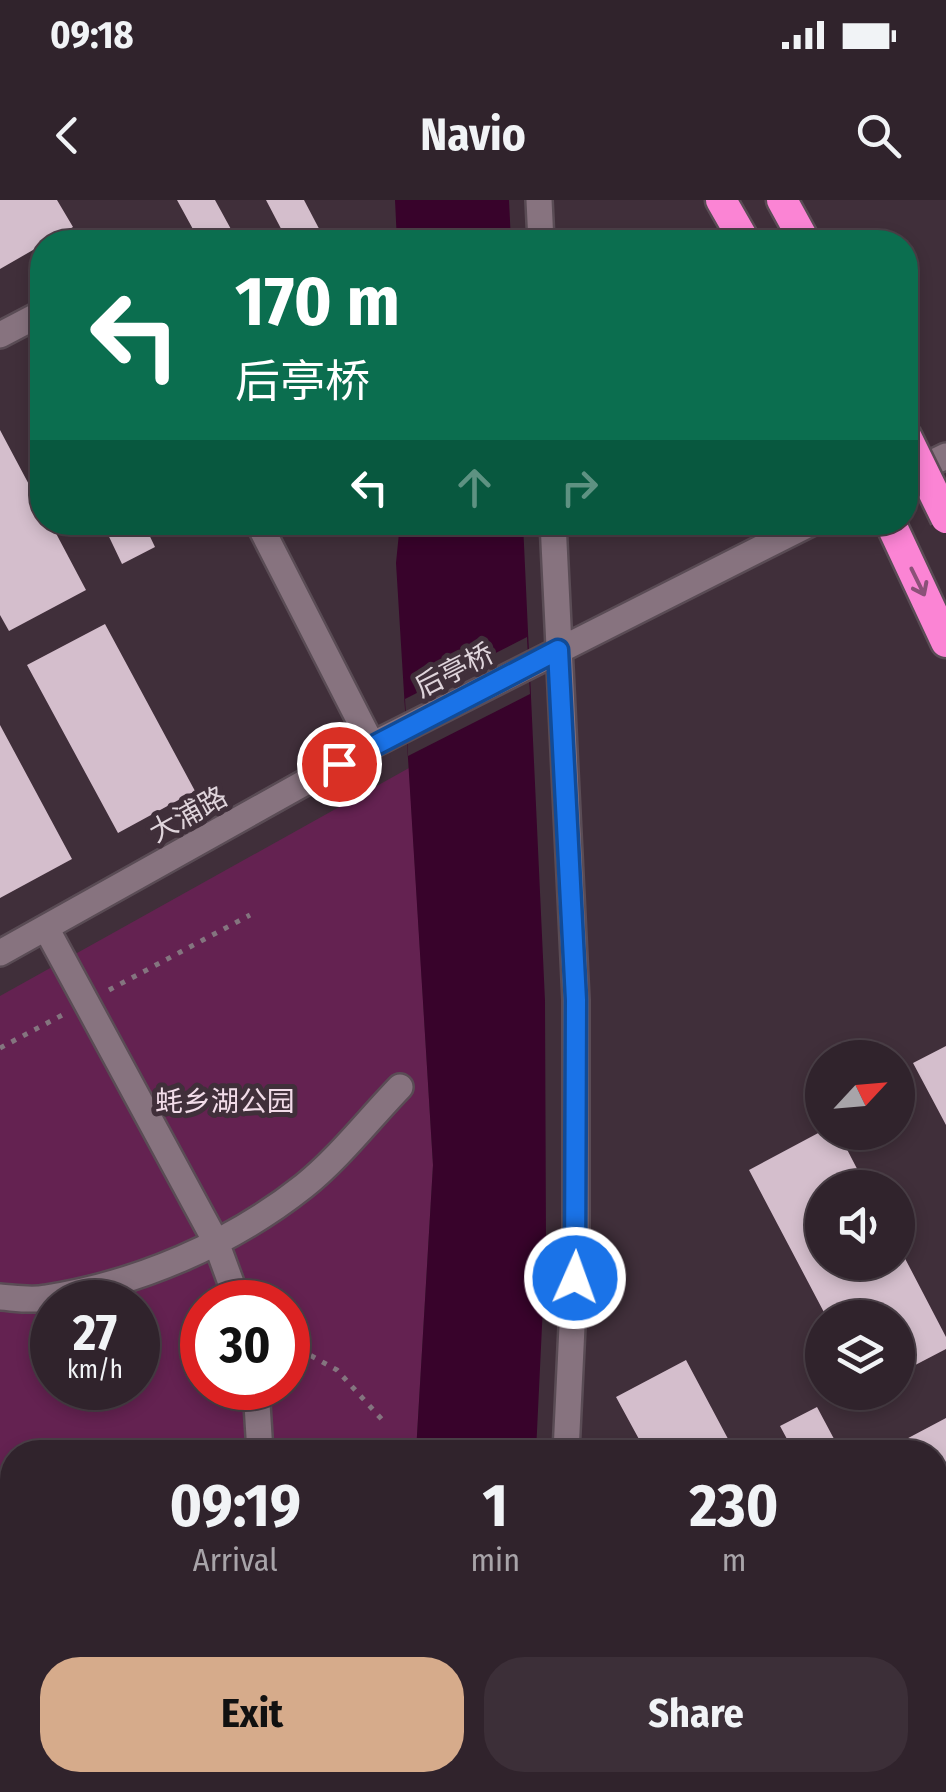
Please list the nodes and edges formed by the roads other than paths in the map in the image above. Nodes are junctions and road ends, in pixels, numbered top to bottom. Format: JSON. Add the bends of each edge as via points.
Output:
{"nodes":[{"id":1,"x":540,"y":200,"type":"edge"},
{"id":2,"x":721,"y":200,"type":"edge"},
{"id":3,"x":782,"y":200,"type":"edge"},
{"id":4,"x":541,"y":230,"type":"edge"},
{"id":5,"x":738,"y":230,"type":"edge"},
{"id":6,"x":798,"y":230,"type":"edge"},
{"id":7,"x":30,"y":319,"type":"edge"},
{"id":8,"x":0,"y":335,"type":"edge"},
{"id":9,"x":946,"y":456,"type":"edge"},
{"id":10,"x":918,"y":461,"type":"edge"},
{"id":11,"x":918,"y":470,"type":"edge"},
{"id":12,"x":946,"y":518,"type":"edge"},
{"id":13,"x":265,"y":535,"type":"edge"},
{"id":14,"x":553,"y":535,"type":"edge"},
{"id":15,"x":787,"y":535,"type":"edge"},
{"id":16,"x":896,"y":535,"type":"edge"},
{"id":17,"x":946,"y":642,"type":"edge"},
{"id":18,"x":558,"y":650,"type":"junction"},
{"id":19,"x":406,"y":728,"type":"joint"},
{"id":20,"x":372,"y":745,"type":"junction"},
{"id":21,"x":46,"y":928,"type":"junction"},
{"id":22,"x":0,"y":953,"type":"edge"},
{"id":23,"x":400,"y":1086,"type":"dead end"},
{"id":24,"x":216,"y":1242,"type":"junction"},
{"id":25,"x":230,"y":1280,"type":"edge"},
{"id":26,"x":0,"y":1297,"type":"edge"},
{"id":27,"x":257,"y":1410,"type":"edge"},
{"id":28,"x":259,"y":1440,"type":"edge"},
{"id":29,"x":567,"y":1440,"type":"edge"}],
"edges":[{"from":1,"to":4,"type":"street"},
{"from":2,"to":5,"type":"highway"},
{"from":3,"to":6,"type":"highway"},
{"from":7,"to":8,"type":"street"},
{"from":9,"to":11,"type":"street"},
{"from":10,"to":12,"type":"highway","bridge":true},
{"from":13,"to":20,"type":"street"},
{"from":14,"to":18,"type":"street"},
{"from":15,"to":18,"type":"street"},
{"from":16,"to":17,"type":"highway","one_way":true},
{"from":18,"to":19,"type":"street","name":"后亭桥"},
{"from":18,"to":29,"type":"street","via":[[576,1019],[576,1243]]},
{"from":19,"to":20,"type":"street","name":"大浦路"},
{"from":20,"to":21,"type":"street","name":"大浦路"},
{"from":21,"to":22,"type":"street","name":"大浦路"},
{"from":21,"to":24,"type":"street"},
{"from":23,"to":24,"type":"street","via":[[306,1184]]},
{"from":24,"to":25,"type":"street"},
{"from":24,"to":26,"type":"street","via":[[97,1286],[43,1299]]},
{"from":27,"to":28,"type":"street"}]}
